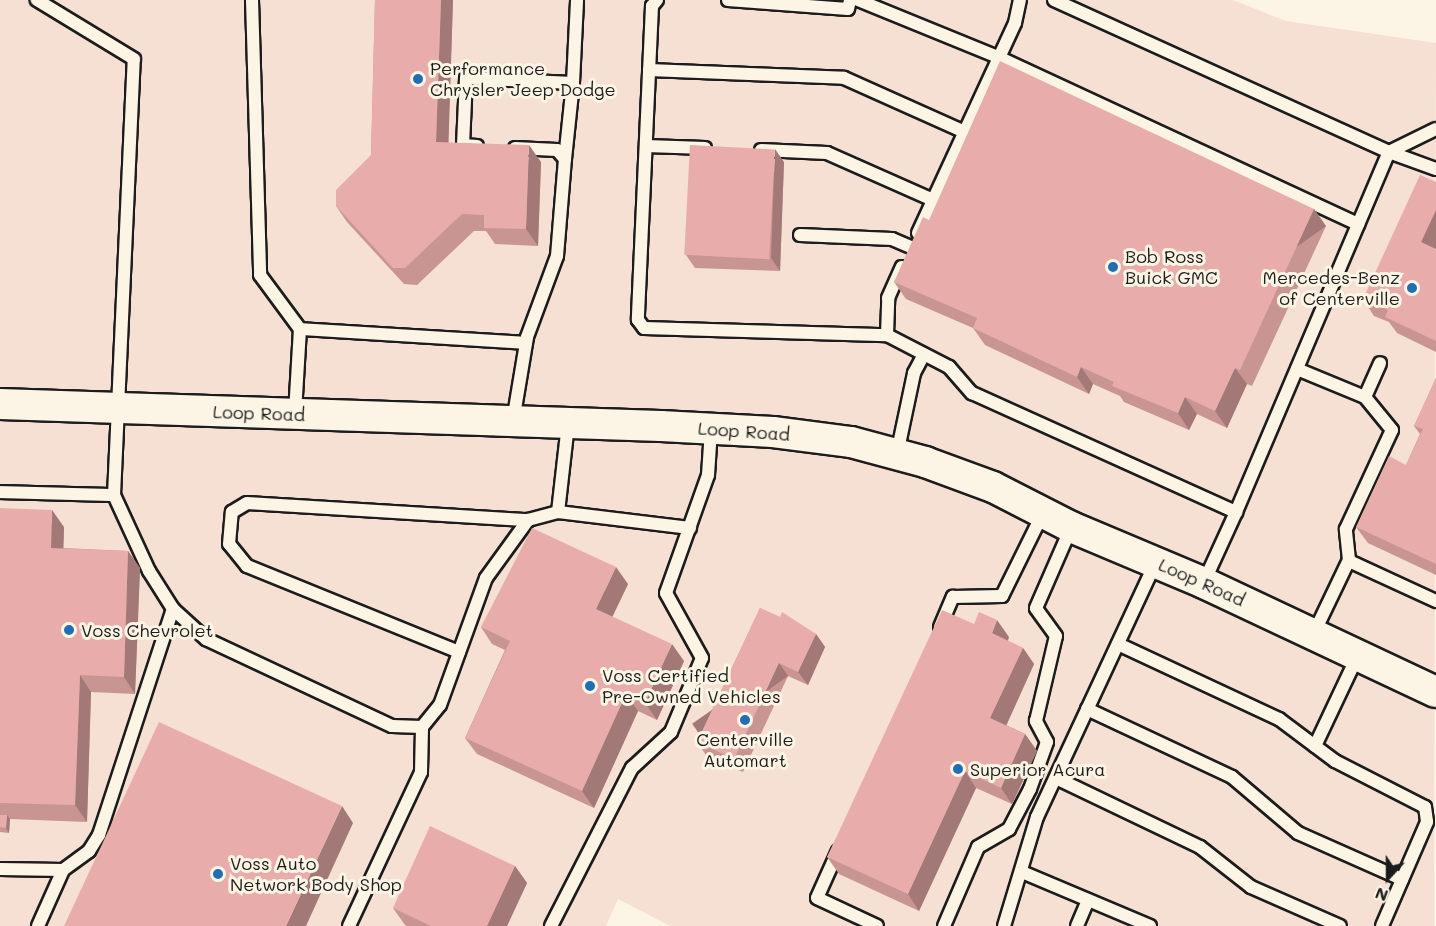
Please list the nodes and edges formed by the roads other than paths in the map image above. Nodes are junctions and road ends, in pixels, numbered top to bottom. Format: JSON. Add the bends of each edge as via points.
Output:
{"nodes":[{"id":1,"x":38,"y":0,"type":"edge"},
{"id":2,"x":252,"y":0,"type":"edge"},
{"id":3,"x":577,"y":0,"type":"edge"},
{"id":4,"x":657,"y":0,"type":"edge"},
{"id":5,"x":728,"y":0,"type":"edge"},
{"id":6,"x":850,"y":0,"type":"edge"},
{"id":7,"x":858,"y":0,"type":"edge"},
{"id":8,"x":1020,"y":0,"type":"edge"},
{"id":9,"x":1054,"y":0,"type":"edge"},
{"id":10,"x":1000,"y":58,"type":"junction"},
{"id":11,"x":649,"y":70,"type":"junction"},
{"id":12,"x":573,"y":83,"type":"junction"},
{"id":13,"x":1436,"y":129,"type":"edge"},
{"id":14,"x":965,"y":132,"type":"junction"},
{"id":15,"x":646,"y":146,"type":"junction"},
{"id":16,"x":714,"y":148,"type":"edge"},
{"id":17,"x":748,"y":150,"type":"edge"},
{"id":18,"x":1389,"y":152,"type":"junction"},
{"id":19,"x":565,"y":159,"type":"junction"},
{"id":20,"x":1436,"y":169,"type":"edge"},
{"id":21,"x":933,"y":201,"type":"junction"},
{"id":22,"x":1358,"y":224,"type":"junction"},
{"id":23,"x":800,"y":236,"type":"dead end"},
{"id":24,"x":911,"y":248,"type":"junction"},
{"id":25,"x":300,"y":329,"type":"junction"},
{"id":26,"x":887,"y":335,"type":"junction"},
{"id":27,"x":526,"y":343,"type":"junction"},
{"id":28,"x":924,"y":354,"type":"junction"},
{"id":29,"x":1380,"y":363,"type":"dead end"},
{"id":30,"x":1297,"y":369,"type":"junction"},
{"id":31,"x":1365,"y":397,"type":"junction"},
{"id":32,"x":0,"y":404,"type":"edge"},
{"id":33,"x":120,"y":408,"type":"junction"},
{"id":34,"x":295,"y":414,"type":"junction"},
{"id":35,"x":513,"y":421,"type":"junction"},
{"id":36,"x":568,"y":423,"type":"junction"},
{"id":37,"x":711,"y":429,"type":"junction"},
{"id":38,"x":897,"y":454,"type":"junction"},
{"id":39,"x":0,"y":492,"type":"edge"},
{"id":40,"x":114,"y":495,"type":"junction"},
{"id":41,"x":558,"y":512,"type":"junction"},
{"id":42,"x":1043,"y":513,"type":"junction"},
{"id":43,"x":1236,"y":513,"type":"junction"},
{"id":44,"x":528,"y":520,"type":"junction"},
{"id":45,"x":1071,"y":527,"type":"junction"},
{"id":46,"x":690,"y":528,"type":"junction"},
{"id":47,"x":1156,"y":561,"type":"junction"},
{"id":48,"x":1349,"y":561,"type":"junction"},
{"id":49,"x":1204,"y":583,"type":"junction"},
{"id":50,"x":1436,"y":602,"type":"edge"},
{"id":51,"x":174,"y":609,"type":"junction"},
{"id":52,"x":1314,"y":633,"type":"junction"},
{"id":53,"x":934,"y":640,"type":"edge"},
{"id":54,"x":1118,"y":644,"type":"junction"},
{"id":55,"x":459,"y":652,"type":"junction"},
{"id":56,"x":1358,"y":653,"type":"junction"},
{"id":57,"x":1436,"y":692,"type":"edge"},
{"id":58,"x":1088,"y":709,"type":"junction"},
{"id":59,"x":422,"y":727,"type":"junction"},
{"id":60,"x":1315,"y":746,"type":"junction"},
{"id":61,"x":1056,"y":778,"type":"junction"},
{"id":62,"x":846,"y":833,"type":"edge"},
{"id":63,"x":0,"y":869,"type":"edge"},
{"id":64,"x":63,"y":870,"type":"junction"},
{"id":65,"x":1022,"y":872,"type":"junction"},
{"id":66,"x":1402,"y":879,"type":"junction"},
{"id":67,"x":1088,"y":900,"type":"junction"},
{"id":68,"x":38,"y":926,"type":"edge"},
{"id":69,"x":349,"y":926,"type":"edge"},
{"id":70,"x":551,"y":926,"type":"edge"},
{"id":71,"x":877,"y":926,"type":"edge"},
{"id":72,"x":944,"y":926,"type":"edge"},
{"id":73,"x":1004,"y":926,"type":"edge"},
{"id":74,"x":1077,"y":926,"type":"edge"},
{"id":75,"x":1150,"y":926,"type":"edge"},
{"id":76,"x":1340,"y":926,"type":"edge"},
{"id":77,"x":1382,"y":926,"type":"edge"}],
"edges":[{"from":1,"to":33,"type":"lane","via":[[134,59]]},
{"from":2,"to":25,"type":"lane","via":[[260,275]]},
{"from":3,"to":12,"type":"lane"},
{"from":4,"to":11,"type":"lane","via":[[652,6]]},
{"from":5,"to":6,"type":"lane","via":[[848,9]]},
{"from":7,"to":10,"type":"lane"},
{"from":8,"to":10,"type":"lane"},
{"from":9,"to":18,"type":"lane"},
{"from":10,"to":14,"type":"lane"},
{"from":10,"to":22,"type":"lane"},
{"from":11,"to":14,"type":"lane","via":[[844,78]]},
{"from":11,"to":15,"type":"lane"},
{"from":12,"to":19,"type":"lane"},
{"from":12,"to":19,"type":"lane","via":[[466,78],[463,145],[557,150]]},
{"from":13,"to":18,"type":"lane"},
{"from":14,"to":21,"type":"lane"},
{"from":15,"to":16,"type":"lane"},
{"from":15,"to":26,"type":"lane","via":[[638,320],[644,328]]},
{"from":17,"to":21,"type":"lane","via":[[827,153]]},
{"from":18,"to":20,"type":"lane"},
{"from":18,"to":22,"type":"lane"},
{"from":19,"to":27,"type":"lane","via":[[557,256]]},
{"from":21,"to":24,"type":"lane"},
{"from":22,"to":30,"type":"lane"},
{"from":23,"to":24,"type":"lane","via":[[892,239]]},
{"from":24,"to":26,"type":"lane","via":[[888,298]]},
{"from":25,"to":27,"type":"lane"},
{"from":25,"to":34,"type":"lane"},
{"from":26,"to":28,"type":"lane"},
{"from":27,"to":35,"type":"lane"},
{"from":28,"to":38,"type":"lane","via":[[914,373]]},
{"from":28,"to":43,"type":"lane","via":[[949,367],[972,393]]},
{"from":29,"to":31,"type":"lane"},
{"from":30,"to":31,"type":"lane"},
{"from":30,"to":43,"type":"lane"},
{"from":31,"to":48,"type":"lane","via":[[1392,430],[1346,529]]},
{"from":32,"to":33,"type":"street","name":"Loop Road"},
{"from":33,"to":34,"type":"street","name":"Loop Road"},
{"from":33,"to":40,"type":"lane"},
{"from":34,"to":35,"type":"street","name":"Loop Road"},
{"from":35,"to":36,"type":"street","name":"Loop Road"},
{"from":36,"to":37,"type":"street","name":"Loop Road"},
{"from":36,"to":41,"type":"lane"},
{"from":37,"to":38,"type":"street","name":"Loop Road","via":[[851,442]]},
{"from":37,"to":46,"type":"lane","via":[[708,475]]},
{"from":38,"to":42,"type":"street","name":"Loop Road","via":[[993,487]]},
{"from":39,"to":40,"type":"lane"},
{"from":40,"to":51,"type":"lane","via":[[149,570]]},
{"from":41,"to":44,"type":"lane"},
{"from":41,"to":46,"type":"lane"},
{"from":42,"to":45,"type":"street","name":"Loop Road"},
{"from":42,"to":53,"type":"lane","via":[[1002,596],[953,597]]},
{"from":43,"to":49,"type":"lane"},
{"from":44,"to":55,"type":"lane","via":[[486,578]]},
{"from":44,"to":55,"type":"lane","via":[[247,503],[232,512],[229,544],[247,566]]},
{"from":45,"to":47,"type":"street","name":"Loop Road"},
{"from":45,"to":72,"type":"lane","via":[[1036,608],[1056,636],[1036,721],[1047,742],[1030,789],[1009,829],[978,847]]},
{"from":46,"to":70,"type":"lane","via":[[666,593],[702,658],[671,732],[632,768]]},
{"from":47,"to":49,"type":"street","name":"Loop Road"},
{"from":47,"to":54,"type":"lane"},
{"from":48,"to":50,"type":"lane"},
{"from":48,"to":52,"type":"lane"},
{"from":49,"to":52,"type":"street","name":"Loop Road"},
{"from":51,"to":59,"type":"lane","via":[[206,639],[392,726]]},
{"from":51,"to":64,"type":"lane","via":[[99,835],[89,851]]},
{"from":52,"to":56,"type":"street","name":"Loop Road"},
{"from":54,"to":58,"type":"lane"},
{"from":54,"to":60,"type":"lane","via":[[1279,719]]},
{"from":55,"to":59,"type":"lane","via":[[440,705]]},
{"from":56,"to":57,"type":"street","name":"Loop Road"},
{"from":56,"to":60,"type":"lane"},
{"from":58,"to":61,"type":"lane"},
{"from":58,"to":66,"type":"lane","via":[[1232,777],[1298,833]]},
{"from":59,"to":69,"type":"lane","via":[[421,772]]},
{"from":60,"to":66,"type":"lane","via":[[1335,761],[1425,807],[1427,822]]},
{"from":61,"to":65,"type":"lane","via":[[1037,817]]},
{"from":61,"to":76,"type":"lane","via":[[1200,847],[1251,887]]},
{"from":62,"to":71,"type":"lane","via":[[817,898]]},
{"from":63,"to":64,"type":"lane"},
{"from":64,"to":68,"type":"lane"},
{"from":65,"to":67,"type":"lane"},
{"from":65,"to":73,"type":"lane"},
{"from":66,"to":77,"type":"lane"},
{"from":67,"to":74,"type":"lane"},
{"from":67,"to":75,"type":"lane"}]}
